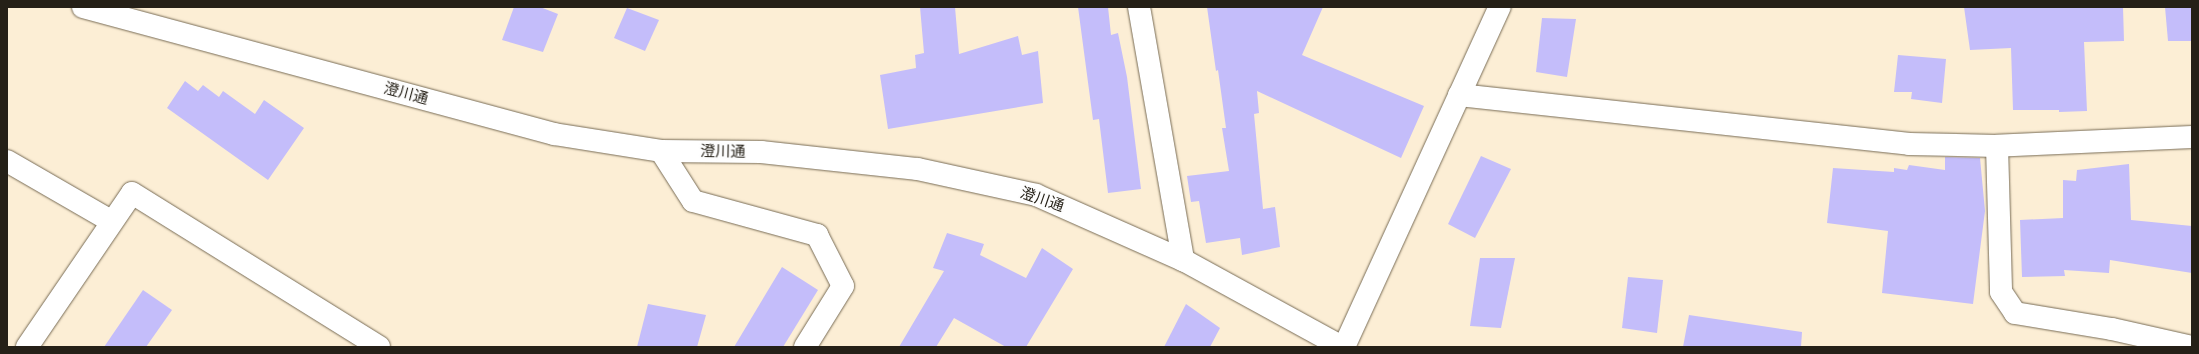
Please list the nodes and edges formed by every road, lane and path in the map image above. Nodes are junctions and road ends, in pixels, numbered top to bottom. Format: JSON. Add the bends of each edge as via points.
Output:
{"nodes":[{"id":1,"x":83,"y":7,"type":"edge"},
{"id":2,"x":1139,"y":7,"type":"edge"},
{"id":3,"x":1500,"y":7,"type":"edge"},
{"id":4,"x":1459,"y":95,"type":"junction"},
{"id":5,"x":2192,"y":137,"type":"edge"},
{"id":6,"x":1997,"y":146,"type":"junction"},
{"id":7,"x":661,"y":151,"type":"junction"},
{"id":8,"x":7,"y":161,"type":"edge"},
{"id":9,"x":111,"y":221,"type":"junction"},
{"id":10,"x":1183,"y":260,"type":"junction"},
{"id":11,"x":27,"y":347,"type":"edge"},
{"id":12,"x":379,"y":347,"type":"edge"},
{"id":13,"x":805,"y":347,"type":"edge"},
{"id":14,"x":1343,"y":347,"type":"edge"},
{"id":15,"x":2192,"y":347,"type":"edge"}],
"edges":[{"from":1,"to":7,"type":"street","name":"澄川通","via":[[554,134]]},
{"from":2,"to":10,"type":"street"},
{"from":3,"to":4,"type":"street"},
{"from":4,"to":6,"type":"street","via":[[1909,144]]},
{"from":4,"to":14,"type":"street"},
{"from":5,"to":6,"type":"street"},
{"from":6,"to":15,"type":"street","via":[[2001,292],[2015,314],[2112,329]]},
{"from":7,"to":10,"type":"street","name":"澄川通","via":[[761,152],[918,168],[1036,195]]},
{"from":7,"to":13,"type":"street","via":[[693,201],[816,235],[843,286]]},
{"from":8,"to":9,"type":"street"},
{"from":9,"to":11,"type":"street"},
{"from":9,"to":12,"type":"street","via":[[132,193]]},
{"from":10,"to":14,"type":"street","name":"澄川通"}]}
